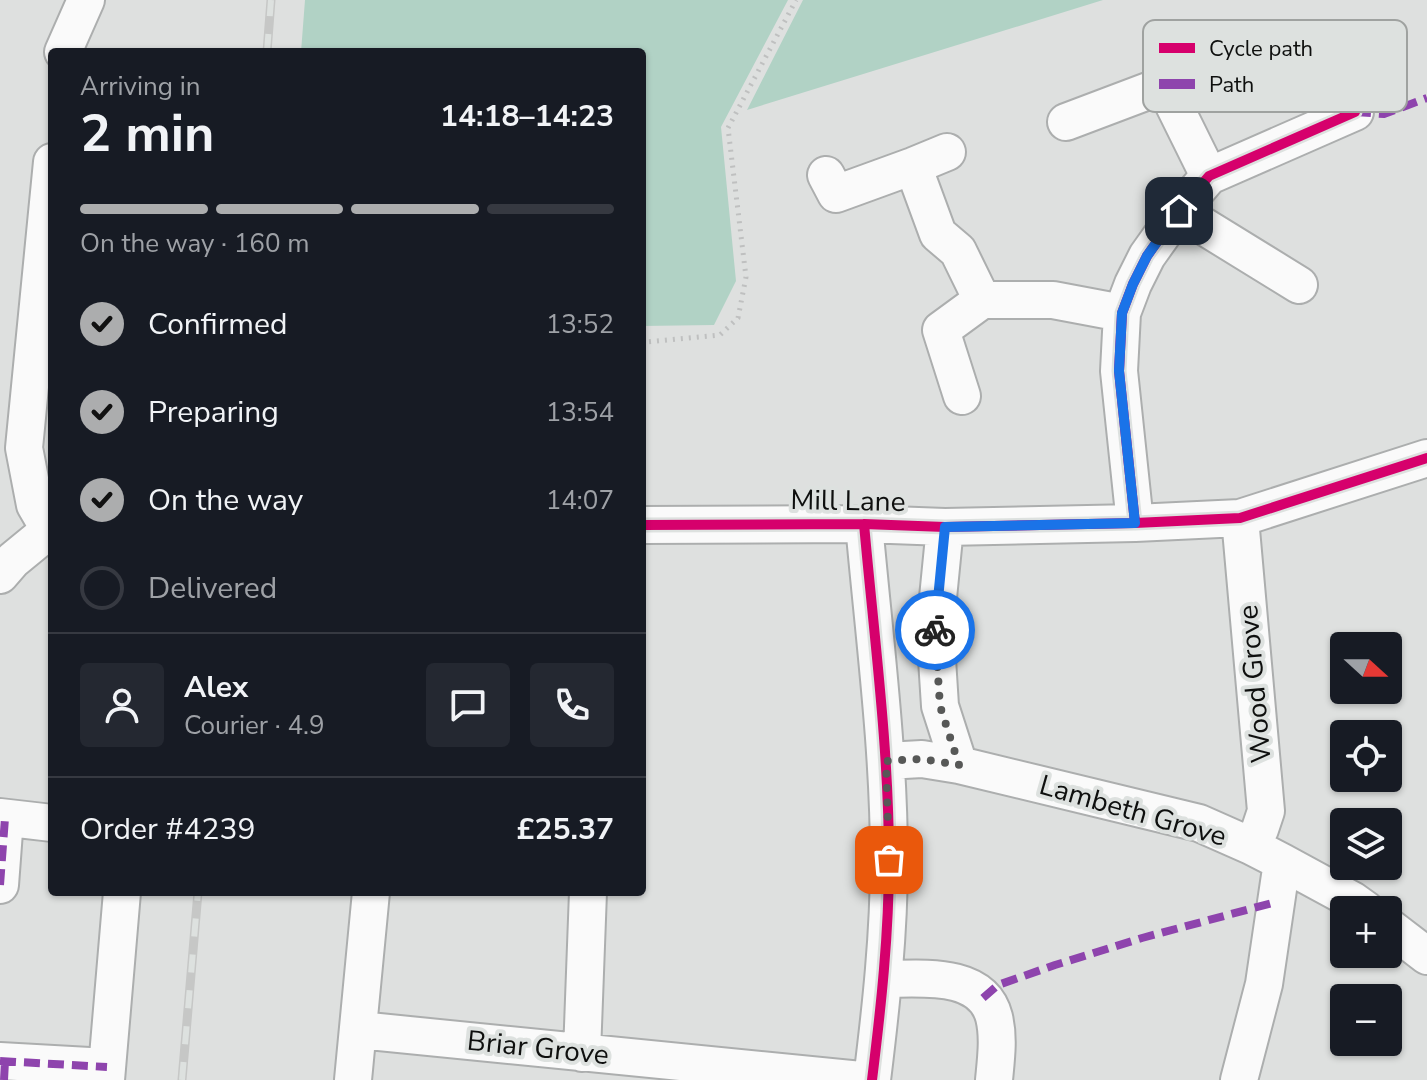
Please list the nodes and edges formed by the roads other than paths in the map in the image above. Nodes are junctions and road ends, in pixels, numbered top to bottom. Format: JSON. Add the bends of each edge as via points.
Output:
{"nodes":[{"id":1,"x":86,"y":0,"type":"edge"},
{"id":2,"x":65,"y":48,"type":"edge"},
{"id":3,"x":1143,"y":93,"type":"edge"},
{"id":4,"x":1177,"y":112,"type":"edge"},
{"id":5,"x":1355,"y":112,"type":"dead end"},
{"id":6,"x":1066,"y":122,"type":"dead end"},
{"id":7,"x":947,"y":152,"type":"dead end"},
{"id":8,"x":913,"y":166,"type":"junction"},
{"id":9,"x":826,"y":175,"type":"dead end"},
{"id":10,"x":1209,"y":176,"type":"junction"},
{"id":11,"x":48,"y":186,"type":"edge"},
{"id":12,"x":1179,"y":211,"type":"junction"},
{"id":13,"x":1299,"y":285,"type":"dead end"},
{"id":14,"x":982,"y":300,"type":"junction"},
{"id":15,"x":1122,"y":313,"type":"junction"},
{"id":16,"x":16,"y":374,"type":"edge"},
{"id":17,"x":962,"y":396,"type":"dead end"},
{"id":18,"x":1427,"y":458,"type":"edge"},
{"id":19,"x":28,"y":473,"type":"junction"},
{"id":20,"x":0,"y":496,"type":"edge"},
{"id":21,"x":1240,"y":518,"type":"junction"},
{"id":22,"x":1135,"y":523,"type":"junction"},
{"id":23,"x":864,"y":524,"type":"junction"},
{"id":24,"x":48,"y":525,"type":"edge"},
{"id":25,"x":646,"y":525,"type":"edge"},
{"id":26,"x":945,"y":527,"type":"junction"},
{"id":27,"x":48,"y":529,"type":"edge"},
{"id":28,"x":4,"y":560,"type":"edge"},
{"id":29,"x":886,"y":761,"type":"junction"},
{"id":30,"x":959,"y":765,"type":"junction"},
{"id":31,"x":2,"y":817,"type":"edge"},
{"id":32,"x":48,"y":823,"type":"edge"},
{"id":33,"x":1266,"y":854,"type":"junction"},
{"id":34,"x":0,"y":885,"type":"edge"},
{"id":35,"x":122,"y":896,"type":"edge"},
{"id":36,"x":371,"y":896,"type":"edge"},
{"id":37,"x":588,"y":896,"type":"edge"},
{"id":38,"x":1345,"y":896,"type":"edge"},
{"id":39,"x":1402,"y":935,"type":"edge"},
{"id":40,"x":1425,"y":949,"type":"edge"},
{"id":41,"x":884,"y":979,"type":"junction"},
{"id":42,"x":359,"y":1030,"type":"junction"},
{"id":43,"x":582,"y":1053,"type":"junction"},
{"id":44,"x":3,"y":1067,"type":"edge"},
{"id":45,"x":106,"y":1074,"type":"edge"},
{"id":46,"x":353,"y":1080,"type":"edge"},
{"id":47,"x":861,"y":1080,"type":"edge"},
{"id":48,"x":872,"y":1080,"type":"edge"},
{"id":49,"x":994,"y":1080,"type":"edge"},
{"id":50,"x":1239,"y":1080,"type":"edge"}],
"edges":[{"from":1,"to":2,"type":"street"},
{"from":3,"to":6,"type":"street"},
{"from":4,"to":10,"type":"street"},
{"from":5,"to":10,"type":"street"},
{"from":7,"to":8,"type":"street"},
{"from":8,"to":9,"type":"street","via":[[836,194]]},
{"from":8,"to":14,"type":"street","via":[[938,234],[958,251]]},
{"from":10,"to":12,"type":"street"},
{"from":11,"to":16,"type":"street"},
{"from":12,"to":13,"type":"street"},
{"from":12,"to":15,"type":"street","via":[[1147,256]]},
{"from":14,"to":15,"type":"street","via":[[1053,300]]},
{"from":14,"to":17,"type":"street","via":[[941,330]]},
{"from":15,"to":22,"type":"street","via":[[1119,371]]},
{"from":16,"to":19,"type":"street"},
{"from":18,"to":21,"type":"street","name":"Mill Lane"},
{"from":19,"to":20,"type":"street"},
{"from":19,"to":24,"type":"street","via":[[35,505]]},
{"from":21,"to":22,"type":"street","name":"Mill Lane"},
{"from":21,"to":33,"type":"street","name":"Wood Grove"},
{"from":22,"to":26,"type":"street","name":"Mill Lane"},
{"from":23,"to":25,"type":"street","name":"Mill Lane"},
{"from":23,"to":26,"type":"street","name":"Mill Lane"},
{"from":23,"to":29,"type":"street"},
{"from":26,"to":30,"type":"street","via":[[935,628],[940,706]]},
{"from":27,"to":28,"type":"street"},
{"from":29,"to":30,"type":"street","name":"Lambeth Grove"},
{"from":29,"to":41,"type":"street"},
{"from":30,"to":33,"type":"street","name":"Lambeth Grove","via":[[1199,823]]},
{"from":31,"to":32,"type":"street"},
{"from":31,"to":34,"type":"street"},
{"from":33,"to":38,"type":"street","name":"Lambeth Grove"},
{"from":33,"to":50,"type":"street","name":"Wood Grove","via":[[1264,984]]},
{"from":35,"to":45,"type":"street"},
{"from":36,"to":42,"type":"street"},
{"from":37,"to":43,"type":"street"},
{"from":39,"to":40,"type":"street"},
{"from":41,"to":48,"type":"street"},
{"from":41,"to":49,"type":"street","via":[[957,982],[983,998],[994,1015]]},
{"from":42,"to":43,"type":"street","name":"Briar Grove"},
{"from":42,"to":46,"type":"street"},
{"from":43,"to":47,"type":"street","name":"Briar Grove"},
{"from":44,"to":45,"type":"street"}]}
